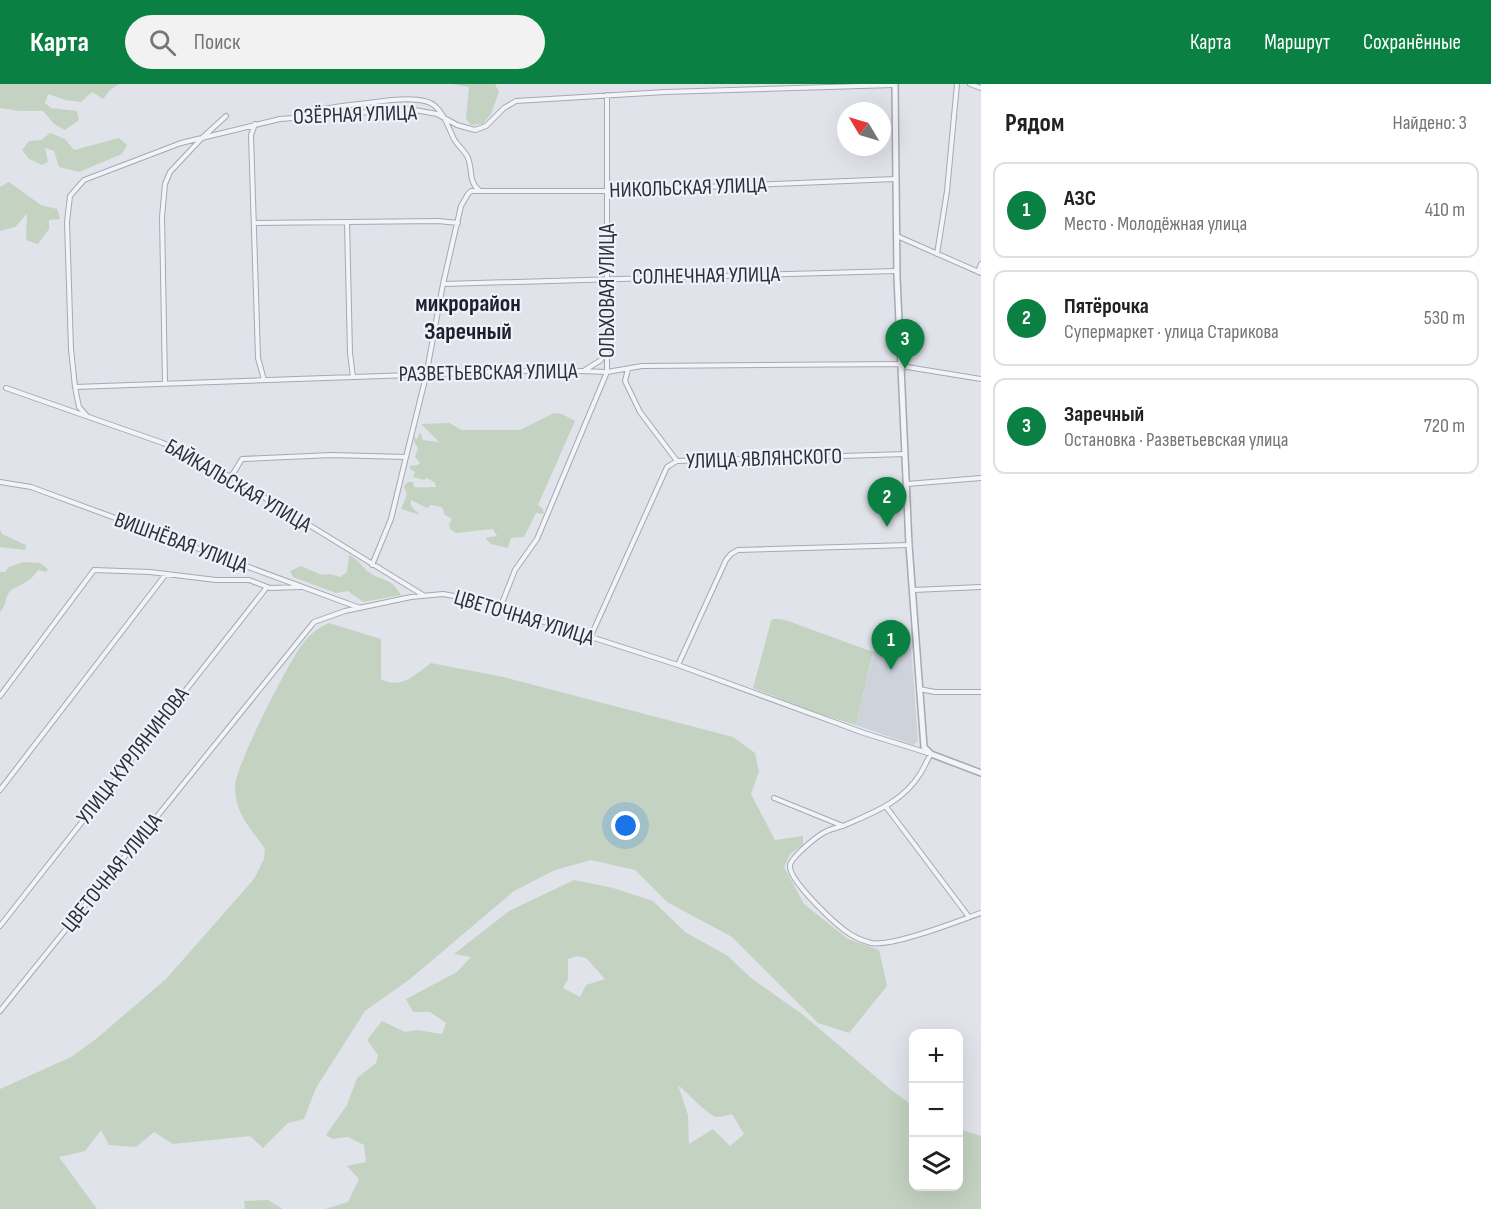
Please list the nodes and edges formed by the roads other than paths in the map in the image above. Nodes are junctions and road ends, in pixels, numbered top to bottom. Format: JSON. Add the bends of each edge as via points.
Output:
{"nodes":[{"id":1,"x":894,"y":84,"type":"edge"},
{"id":2,"x":957,"y":84,"type":"edge"},
{"id":3,"x":970,"y":84,"type":"edge"},
{"id":4,"x":981,"y":88,"type":"edge"},
{"id":5,"x":607,"y":95,"type":"junction"},
{"id":6,"x":226,"y":116,"type":"dead end"},
{"id":7,"x":296,"y":117,"type":"junction"},
{"id":8,"x":444,"y":118,"type":"junction"},
{"id":9,"x":255,"y":124,"type":"junction"},
{"id":10,"x":202,"y":138,"type":"junction"},
{"id":11,"x":895,"y":178,"type":"junction"},
{"id":12,"x":607,"y":191,"type":"junction"},
{"id":13,"x":480,"y":192,"type":"junction"},
{"id":14,"x":347,"y":222,"type":"junction"},
{"id":15,"x":254,"y":223,"type":"junction"},
{"id":16,"x":458,"y":223,"type":"junction"},
{"id":17,"x":896,"y":236,"type":"junction"},
{"id":18,"x":937,"y":254,"type":"junction"},
{"id":19,"x":981,"y":264,"type":"edge"},
{"id":20,"x":897,"y":270,"type":"junction"},
{"id":21,"x":980,"y":273,"type":"edge"},
{"id":22,"x":607,"y":278,"type":"junction"},
{"id":23,"x":443,"y":284,"type":"junction"},
{"id":24,"x":606,"y":352,"type":"junction"},
{"id":25,"x":901,"y":365,"type":"junction"},
{"id":26,"x":628,"y":369,"type":"junction"},
{"id":27,"x":584,"y":371,"type":"junction"},
{"id":28,"x":607,"y":372,"type":"junction"},
{"id":29,"x":426,"y":376,"type":"junction"},
{"id":30,"x":353,"y":377,"type":"junction"},
{"id":31,"x":981,"y":379,"type":"edge"},
{"id":32,"x":264,"y":380,"type":"junction"},
{"id":33,"x":165,"y":383,"type":"junction"},
{"id":34,"x":75,"y":387,"type":"junction"},
{"id":35,"x":6,"y":388,"type":"dead end"},
{"id":36,"x":87,"y":416,"type":"junction"},
{"id":37,"x":906,"y":454,"type":"junction"},
{"id":38,"x":406,"y":457,"type":"junction"},
{"id":39,"x":677,"y":461,"type":"junction"},
{"id":40,"x":231,"y":477,"type":"junction"},
{"id":41,"x":981,"y":478,"type":"edge"},
{"id":42,"x":0,"y":482,"type":"edge"},
{"id":43,"x":908,"y":484,"type":"junction"},
{"id":44,"x":909,"y":545,"type":"junction"},
{"id":45,"x":372,"y":565,"type":"junction"},
{"id":46,"x":167,"y":574,"type":"junction"},
{"id":47,"x":981,"y":586,"type":"edge"},
{"id":48,"x":267,"y":587,"type":"junction"},
{"id":49,"x":304,"y":587,"type":"junction"},
{"id":50,"x":913,"y":590,"type":"junction"},
{"id":51,"x":424,"y":596,"type":"junction"},
{"id":52,"x":361,"y":608,"type":"junction"},
{"id":53,"x":500,"y":608,"type":"junction"},
{"id":54,"x":590,"y":638,"type":"junction"},
{"id":55,"x":678,"y":665,"type":"junction"},
{"id":56,"x":919,"y":689,"type":"junction"},
{"id":57,"x":981,"y":692,"type":"edge"},
{"id":58,"x":0,"y":696,"type":"edge"},
{"id":59,"x":932,"y":754,"type":"junction"},
{"id":60,"x":981,"y":773,"type":"edge"},
{"id":61,"x":0,"y":790,"type":"edge"},
{"id":62,"x":774,"y":798,"type":"dead end"},
{"id":63,"x":887,"y":807,"type":"junction"},
{"id":64,"x":843,"y":826,"type":"junction"},
{"id":65,"x":981,"y":913,"type":"edge"},
{"id":66,"x":969,"y":917,"type":"junction"},
{"id":67,"x":0,"y":926,"type":"edge"},
{"id":68,"x":0,"y":1011,"type":"edge"}],
"edges":[{"from":1,"to":5,"type":"street","name":"ОЗЁРНАЯ УЛИЦА"},
{"from":1,"to":11,"type":"street"},
{"from":2,"to":18,"type":"street"},
{"from":3,"to":4,"type":"street"},
{"from":5,"to":8,"type":"street","name":"ОЗЁРНАЯ УЛИЦА","via":[[516,101],[486,126],[475,130]]},
{"from":5,"to":12,"type":"street","name":"ОЛЬХОВАЯ УЛИЦА"},
{"from":6,"to":10,"type":"street"},
{"from":7,"to":8,"type":"street","name":"ОЗЁРНАЯ УЛИЦА","via":[[409,109]]},
{"from":7,"to":8,"type":"street","via":[[355,105],[421,99],[431,103]]},
{"from":7,"to":9,"type":"street","name":"ОЗЁРНАЯ УЛИЦА"},
{"from":8,"to":13,"type":"street","via":[[468,156],[472,182]]},
{"from":9,"to":10,"type":"street","name":"ОЗЁРНАЯ УЛИЦА"},
{"from":9,"to":15,"type":"street","via":[[251,135]]},
{"from":10,"to":33,"type":"street","via":[[170,172],[165,184]]},
{"from":10,"to":34,"type":"street","name":"ОЗЁРНАЯ УЛИЦА","via":[[84,180],[70,196],[67,222]]},
{"from":11,"to":12,"type":"street","name":"НИКОЛЬСКАЯ УЛИЦА"},
{"from":11,"to":17,"type":"street"},
{"from":12,"to":13,"type":"street","name":"НИКОЛЬСКАЯ УЛИЦА"},
{"from":12,"to":22,"type":"street","name":"ОЛЬХОВАЯ УЛИЦА"},
{"from":13,"to":16,"type":"street","via":[[465,197]]},
{"from":14,"to":15,"type":"street"},
{"from":14,"to":16,"type":"street"},
{"from":14,"to":30,"type":"street"},
{"from":15,"to":32,"type":"street","via":[[258,358]]},
{"from":16,"to":23,"type":"street"},
{"from":17,"to":18,"type":"street"},
{"from":17,"to":20,"type":"street"},
{"from":18,"to":21,"type":"street"},
{"from":19,"to":21,"type":"street"},
{"from":20,"to":22,"type":"street","name":"СОЛНЕЧНАЯ УЛИЦА"},
{"from":20,"to":25,"type":"street"},
{"from":22,"to":23,"type":"street","name":"СОЛНЕЧНАЯ УЛИЦА"},
{"from":22,"to":24,"type":"street","name":"ОЛЬХОВАЯ УЛИЦА"},
{"from":23,"to":29,"type":"street"},
{"from":24,"to":27,"type":"street"},
{"from":24,"to":28,"type":"street","name":"ОЛЬХОВАЯ УЛИЦА"},
{"from":25,"to":26,"type":"street","name":"РАЗВЕТЬЕВСКАЯ УЛИЦА"},
{"from":25,"to":31,"type":"street","name":"РАЗВЕТЬЕВСКАЯ УЛИЦА"},
{"from":25,"to":37,"type":"street"},
{"from":26,"to":28,"type":"street","name":"РАЗВЕТЬЕВСКАЯ УЛИЦА"},
{"from":26,"to":39,"type":"street","via":[[624,381],[640,412]]},
{"from":27,"to":28,"type":"street","name":"РАЗВЕТЬЕВСКАЯ УЛИЦА"},
{"from":27,"to":29,"type":"street","name":"РАЗВЕТЬЕВСКАЯ УЛИЦА"},
{"from":28,"to":53,"type":"street","name":"ОЛЬХОВАЯ УЛИЦА","via":[[537,539],[515,570]]},
{"from":29,"to":30,"type":"street","name":"РАЗВЕТЬЕВСКАЯ УЛИЦА"},
{"from":29,"to":38,"type":"street"},
{"from":30,"to":32,"type":"street","name":"РАЗВЕТЬЕВСКАЯ УЛИЦА"},
{"from":32,"to":33,"type":"street","name":"РАЗВЕТЬЕВСКАЯ УЛИЦА"},
{"from":33,"to":34,"type":"street","name":"РАЗВЕТЬЕВСКАЯ УЛИЦА"},
{"from":34,"to":36,"type":"street","via":[[79,407]]},
{"from":35,"to":36,"type":"street","name":"БАЙКАЛЬСКАЯ УЛИЦА"},
{"from":36,"to":40,"type":"street","name":"БАЙКАЛЬСКАЯ УЛИЦА","via":[[163,443]]},
{"from":37,"to":39,"type":"street","name":"УЛИЦА ЯВЛЯНСКОГО"},
{"from":37,"to":43,"type":"street"},
{"from":38,"to":40,"type":"street","via":[[242,459]]},
{"from":38,"to":45,"type":"street","via":[[391,519]]},
{"from":39,"to":54,"type":"street","name":"УЛИЦА ЯВЛЯНСКОГО","via":[[667,467]]},
{"from":40,"to":45,"type":"street","name":"БАЙКАЛЬСКАЯ УЛИЦА"},
{"from":41,"to":43,"type":"street"},
{"from":42,"to":49,"type":"street","name":"ВИШНЁВАЯ УЛИЦА","via":[[31,487]]},
{"from":43,"to":44,"type":"street"},
{"from":44,"to":50,"type":"street"},
{"from":44,"to":55,"type":"street","via":[[738,550],[726,560]]},
{"from":45,"to":51,"type":"street","name":"БАЙКАЛЬСКАЯ УЛИЦА"},
{"from":46,"to":48,"type":"street","via":[[249,580]]},
{"from":46,"to":58,"type":"street","via":[[94,570]]},
{"from":46,"to":61,"type":"street"},
{"from":47,"to":50,"type":"street"},
{"from":48,"to":49,"type":"street"},
{"from":48,"to":67,"type":"street","name":"УЛИЦА КУРЛЯНИНОВА"},
{"from":49,"to":52,"type":"street","name":"ВИШНЁВАЯ УЛИЦА"},
{"from":50,"to":56,"type":"street"},
{"from":51,"to":52,"type":"street","name":"ЦВЕТОЧНАЯ УЛИЦА"},
{"from":51,"to":53,"type":"street","name":"ЦВЕТОЧНАЯ УЛИЦА","via":[[443,594]]},
{"from":52,"to":68,"type":"street","name":"ЦВЕТОЧНАЯ УЛИЦА","via":[[314,622]]},
{"from":53,"to":54,"type":"street","name":"ЦВЕТОЧНАЯ УЛИЦА"},
{"from":54,"to":55,"type":"street","name":"ЦВЕТОЧНАЯ УЛИЦА"},
{"from":55,"to":59,"type":"street","name":"ЦВЕТОЧНАЯ УЛИЦА"},
{"from":56,"to":57,"type":"street"},
{"from":56,"to":59,"type":"street","via":[[924,747]]},
{"from":59,"to":60,"type":"street","name":"ЦВЕТОЧНАЯ УЛИЦА"},
{"from":59,"to":63,"type":"street","via":[[919,776]]},
{"from":62,"to":64,"type":"street"},
{"from":63,"to":64,"type":"street"},
{"from":63,"to":66,"type":"street"},
{"from":64,"to":66,"type":"street","via":[[825,832],[794,857],[790,866],[792,875],[814,902],[840,927],[870,943],[883,944]]},
{"from":65,"to":66,"type":"street"}]}
